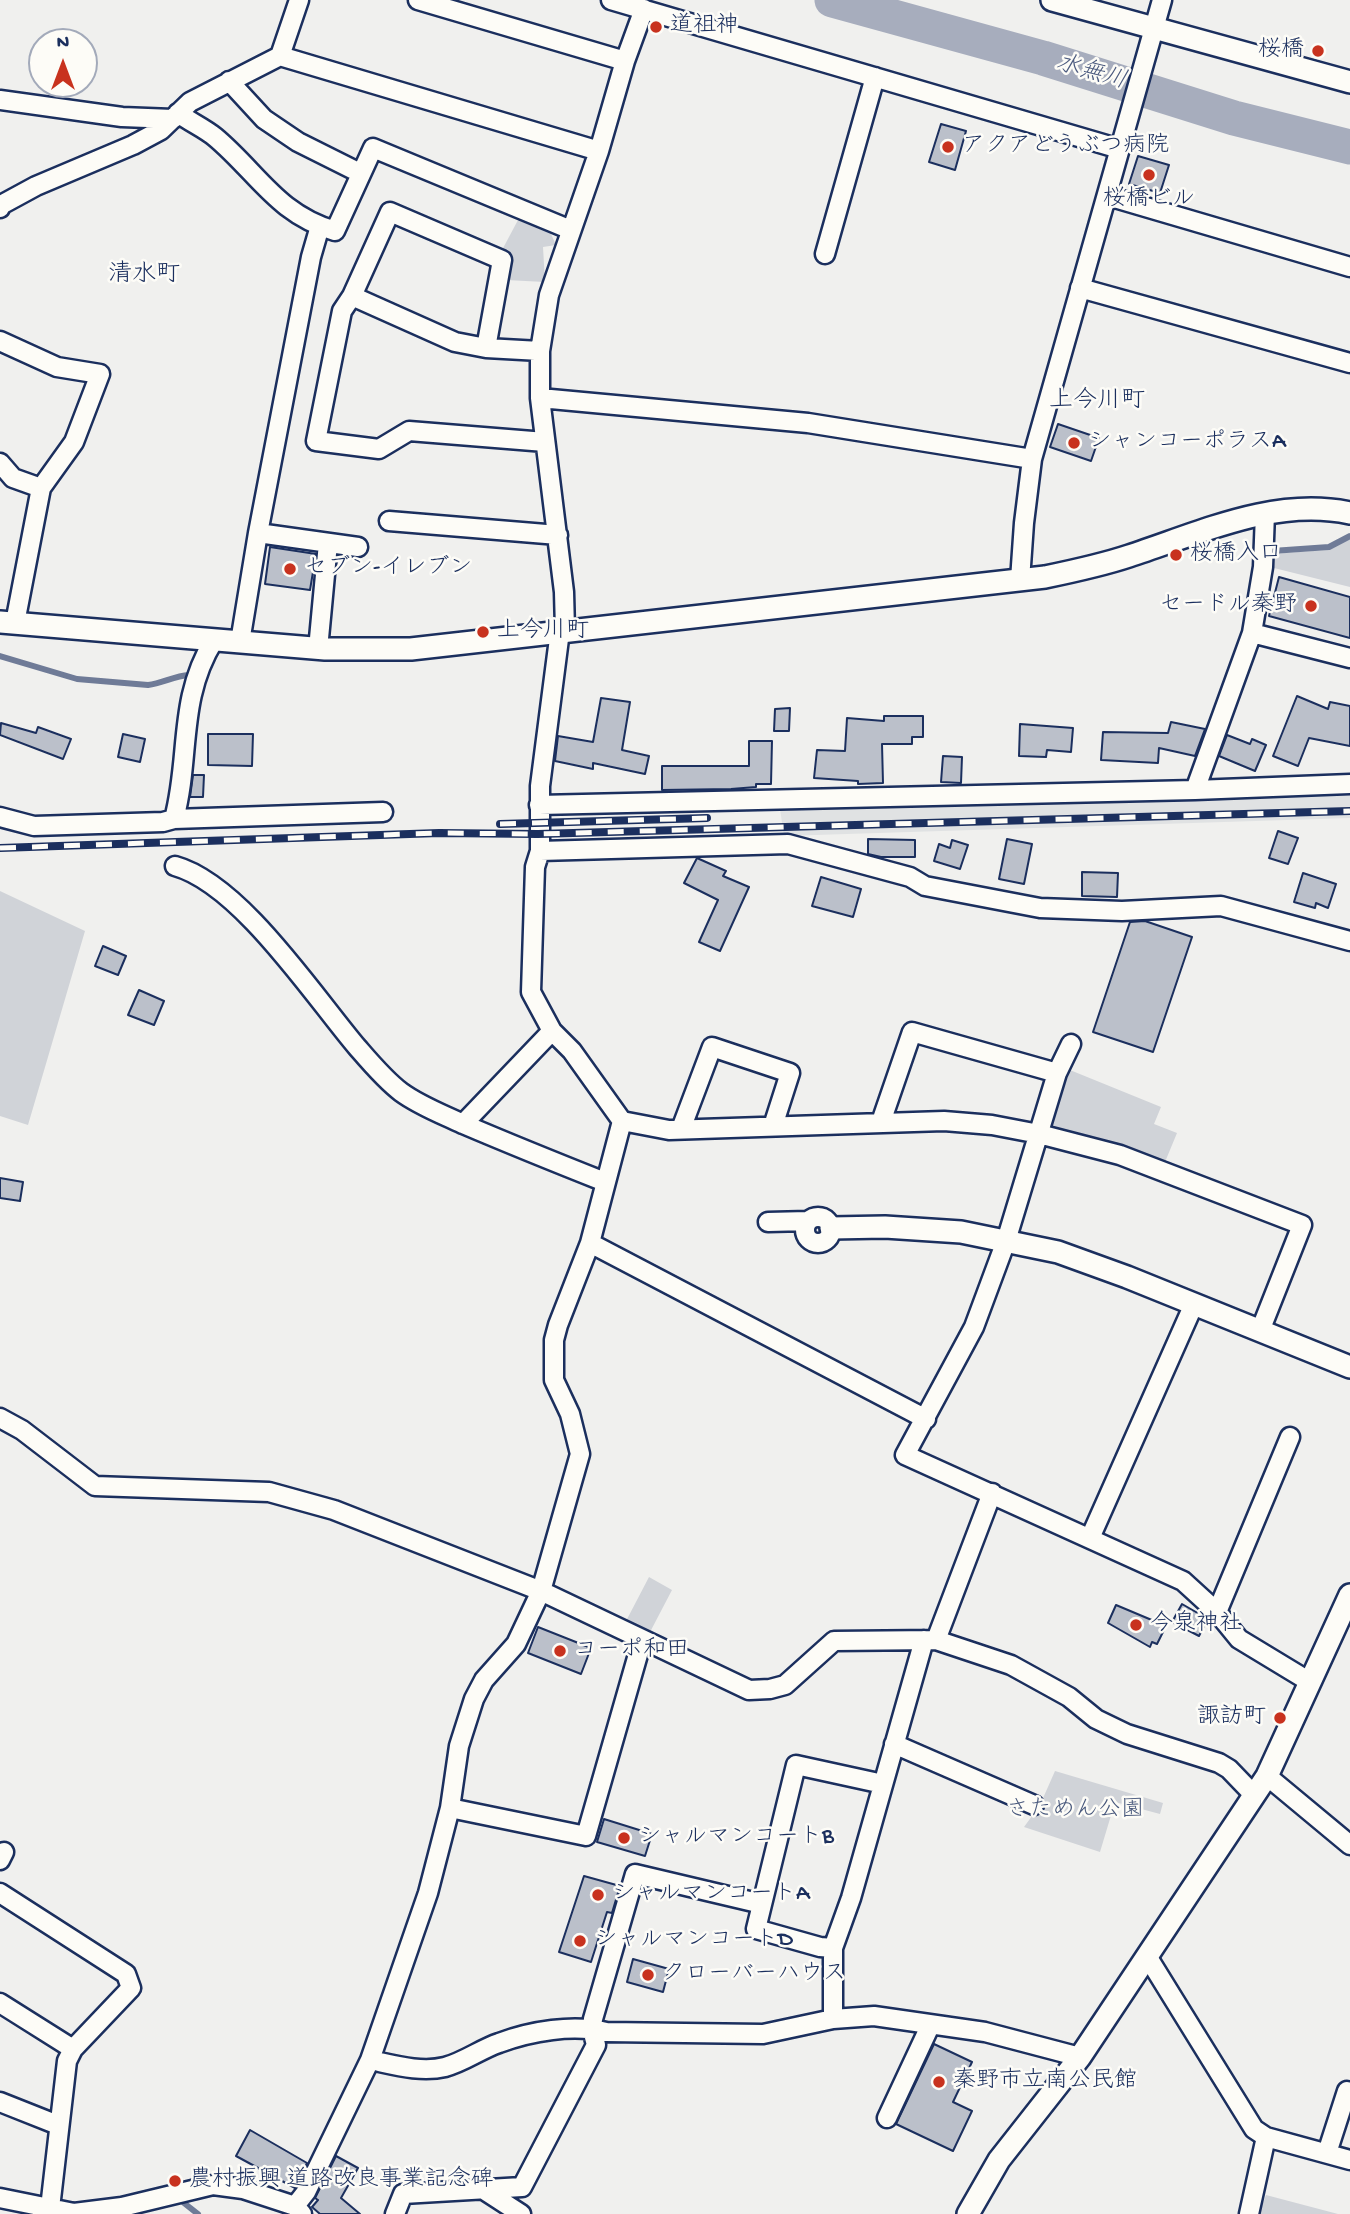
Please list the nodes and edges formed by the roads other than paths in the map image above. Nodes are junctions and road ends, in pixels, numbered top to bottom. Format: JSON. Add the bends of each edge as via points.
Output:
{"nodes":[{"id":1,"x":299,"y":0,"type":"edge"},
{"id":2,"x":418,"y":0,"type":"edge"},
{"id":3,"x":611,"y":0,"type":"edge"},
{"id":4,"x":1052,"y":0,"type":"edge"},
{"id":5,"x":1162,"y":0,"type":"edge"},
{"id":6,"x":643,"y":9,"type":"junction"},
{"id":7,"x":1153,"y":36,"type":"junction"},
{"id":8,"x":280,"y":57,"type":"junction"},
{"id":9,"x":625,"y":61,"type":"junction"},
{"id":10,"x":875,"y":78,"type":"junction"},
{"id":11,"x":229,"y":81,"type":"junction"},
{"id":12,"x":1350,"y":82,"type":"edge"},
{"id":13,"x":0,"y":100,"type":"edge"},
{"id":14,"x":175,"y":116,"type":"junction"},
{"id":15,"x":1121,"y":147,"type":"junction"},
{"id":16,"x":599,"y":150,"type":"junction"},
{"id":17,"x":360,"y":173,"type":"junction"},
{"id":18,"x":1108,"y":196,"type":"junction"},
{"id":19,"x":0,"y":208,"type":"edge"},
{"id":20,"x":320,"y":226,"type":"junction"},
{"id":21,"x":571,"y":230,"type":"junction"},
{"id":22,"x":825,"y":254,"type":"dead end"},
{"id":23,"x":1350,"y":267,"type":"edge"},
{"id":24,"x":1080,"y":288,"type":"junction"},
{"id":25,"x":352,"y":296,"type":"junction"},
{"id":26,"x":0,"y":341,"type":"edge"},
{"id":27,"x":486,"y":348,"type":"junction"},
{"id":28,"x":540,"y":351,"type":"junction"},
{"id":29,"x":1350,"y":363,"type":"edge"},
{"id":30,"x":540,"y":398,"type":"junction"},
{"id":31,"x":545,"y":442,"type":"junction"},
{"id":32,"x":1032,"y":459,"type":"junction"},
{"id":33,"x":0,"y":463,"type":"edge"},
{"id":34,"x":41,"y":488,"type":"junction"},
{"id":35,"x":1265,"y":513,"type":"junction"},
{"id":36,"x":1350,"y":513,"type":"edge"},
{"id":37,"x":389,"y":521,"type":"dead end"},
{"id":38,"x":258,"y":533,"type":"junction"},
{"id":39,"x":558,"y":535,"type":"junction"},
{"id":40,"x":328,"y":543,"type":"junction"},
{"id":41,"x":358,"y":547,"type":"dead end"},
{"id":42,"x":1020,"y":580,"type":"junction"},
{"id":43,"x":7,"y":623,"type":"edge"},
{"id":44,"x":563,"y":630,"type":"junction"},
{"id":45,"x":1252,"y":633,"type":"junction"},
{"id":46,"x":215,"y":640,"type":"junction"},
{"id":47,"x":240,"y":642,"type":"junction"},
{"id":48,"x":318,"y":649,"type":"junction"},
{"id":49,"x":1350,"y":658,"type":"edge"},
{"id":50,"x":1350,"y":784,"type":"edge"},
{"id":51,"x":1195,"y":790,"type":"junction"},
{"id":52,"x":539,"y":805,"type":"junction"},
{"id":53,"x":383,"y":812,"type":"dead end"},
{"id":54,"x":0,"y":817,"type":"edge"},
{"id":55,"x":174,"y":818,"type":"junction"},
{"id":56,"x":540,"y":852,"type":"junction"},
{"id":57,"x":175,"y":866,"type":"dead end"},
{"id":58,"x":1350,"y":941,"type":"edge"},
{"id":59,"x":552,"y":1031,"type":"junction"},
{"id":60,"x":1070,"y":1044,"type":"dead end"},
{"id":61,"x":1057,"y":1073,"type":"junction"},
{"id":62,"x":622,"y":1121,"type":"junction"},
{"id":63,"x":881,"y":1122,"type":"junction"},
{"id":64,"x":463,"y":1124,"type":"junction"},
{"id":65,"x":773,"y":1126,"type":"junction"},
{"id":66,"x":681,"y":1129,"type":"junction"},
{"id":67,"x":1039,"y":1134,"type":"junction"},
{"id":68,"x":605,"y":1182,"type":"junction"},
{"id":69,"x":768,"y":1222,"type":"dead end"},
{"id":70,"x":831,"y":1228,"type":"joint"},
{"id":71,"x":1006,"y":1241,"type":"junction"},
{"id":72,"x":590,"y":1243,"type":"junction"},
{"id":73,"x":1194,"y":1304,"type":"junction"},
{"id":74,"x":1260,"y":1331,"type":"junction"},
{"id":75,"x":1350,"y":1367,"type":"edge"},
{"id":76,"x":0,"y":1418,"type":"edge"},
{"id":77,"x":926,"y":1419,"type":"junction"},
{"id":78,"x":1290,"y":1437,"type":"dead end"},
{"id":79,"x":992,"y":1493,"type":"junction"},
{"id":80,"x":1090,"y":1538,"type":"junction"},
{"id":81,"x":541,"y":1591,"type":"junction"},
{"id":82,"x":1350,"y":1595,"type":"edge"},
{"id":83,"x":1217,"y":1612,"type":"junction"},
{"id":84,"x":930,"y":1640,"type":"junction"},
{"id":85,"x":639,"y":1651,"type":"dead end"},
{"id":86,"x":1310,"y":1682,"type":"junction"},
{"id":87,"x":894,"y":1744,"type":"junction"},
{"id":88,"x":1268,"y":1776,"type":"junction"},
{"id":89,"x":883,"y":1784,"type":"junction"},
{"id":90,"x":1254,"y":1795,"type":"junction"},
{"id":91,"x":1034,"y":1805,"type":"dead end"},
{"id":92,"x":450,"y":1808,"type":"junction"},
{"id":93,"x":1350,"y":1845,"type":"edge"},
{"id":94,"x":0,"y":1893,"type":"edge"},
{"id":95,"x":762,"y":1904,"type":"junction"},
{"id":96,"x":833,"y":1948,"type":"junction"},
{"id":97,"x":1147,"y":1956,"type":"junction"},
{"id":98,"x":0,"y":2003,"type":"edge"},
{"id":99,"x":833,"y":2019,"type":"junction"},
{"id":100,"x":930,"y":2025,"type":"junction"},
{"id":101,"x":592,"y":2029,"type":"junction"},
{"id":102,"x":73,"y":2049,"type":"junction"},
{"id":103,"x":1080,"y":2057,"type":"junction"},
{"id":104,"x":370,"y":2060,"type":"junction"},
{"id":105,"x":1350,"y":2092,"type":"edge"},
{"id":106,"x":0,"y":2102,"type":"edge"},
{"id":107,"x":887,"y":2118,"type":"dead end"},
{"id":108,"x":58,"y":2125,"type":"junction"},
{"id":109,"x":1266,"y":2137,"type":"junction"},
{"id":110,"x":1327,"y":2152,"type":"junction"},
{"id":111,"x":1350,"y":2160,"type":"edge"},
{"id":112,"x":484,"y":2190,"type":"junction"},
{"id":113,"x":0,"y":2198,"type":"edge"},
{"id":114,"x":50,"y":2208,"type":"junction"},
{"id":115,"x":299,"y":2210,"type":"edge"},
{"id":116,"x":126,"y":2211,"type":"edge"},
{"id":117,"x":395,"y":2214,"type":"edge"},
{"id":118,"x":521,"y":2214,"type":"edge"},
{"id":119,"x":968,"y":2214,"type":"edge"},
{"id":120,"x":1249,"y":2214,"type":"edge"}],
"edges":[{"from":1,"to":8,"type":"street"},
{"from":2,"to":9,"type":"street"},
{"from":3,"to":6,"type":"street"},
{"from":4,"to":7,"type":"street"},
{"from":5,"to":7,"type":"street"},
{"from":6,"to":9,"type":"street"},
{"from":6,"to":10,"type":"street"},
{"from":7,"to":12,"type":"street"},
{"from":7,"to":15,"type":"street"},
{"from":8,"to":11,"type":"street"},
{"from":8,"to":16,"type":"street"},
{"from":9,"to":16,"type":"street"},
{"from":10,"to":15,"type":"street"},
{"from":10,"to":22,"type":"street"},
{"from":11,"to":14,"type":"street","via":[[190,102]]},
{"from":11,"to":17,"type":"street","via":[[264,119]]},
{"from":13,"to":14,"type":"street","via":[[122,117]]},
{"from":14,"to":19,"type":"street","via":[[161,130],[133,145],[36,186]]},
{"from":14,"to":20,"type":"street","via":[[214,136],[290,211]]},
{"from":15,"to":18,"type":"street"},
{"from":16,"to":21,"type":"street"},
{"from":17,"to":20,"type":"street","via":[[335,231]]},
{"from":17,"to":21,"type":"street","via":[[373,148]]},
{"from":18,"to":23,"type":"street"},
{"from":18,"to":24,"type":"street"},
{"from":20,"to":38,"type":"street"},
{"from":21,"to":28,"type":"street","via":[[549,295]]},
{"from":24,"to":29,"type":"street"},
{"from":24,"to":32,"type":"street"},
{"from":25,"to":27,"type":"street","via":[[455,342]]},
{"from":25,"to":27,"type":"street","via":[[390,212],[502,260]]},
{"from":25,"to":31,"type":"street","via":[[342,312],[316,441],[379,449],[409,431]]},
{"from":26,"to":34,"type":"street","via":[[57,367],[100,374],[74,442]]},
{"from":27,"to":28,"type":"street"},
{"from":28,"to":30,"type":"street"},
{"from":30,"to":31,"type":"street"},
{"from":30,"to":32,"type":"street","via":[[808,423]]},
{"from":31,"to":39,"type":"street"},
{"from":32,"to":42,"type":"street"},
{"from":33,"to":34,"type":"street","via":[[13,478]]},
{"from":34,"to":43,"type":"street"},
{"from":35,"to":36,"type":"street"},
{"from":35,"to":42,"type":"street","via":[[1079,570]]},
{"from":35,"to":45,"type":"street","via":[[1263,567]]},
{"from":37,"to":39,"type":"street"},
{"from":38,"to":40,"type":"street"},
{"from":38,"to":47,"type":"street"},
{"from":39,"to":44,"type":"street"},
{"from":40,"to":41,"type":"street"},
{"from":40,"to":48,"type":"street"},
{"from":42,"to":44,"type":"street"},
{"from":43,"to":46,"type":"street"},
{"from":44,"to":48,"type":"street","via":[[411,649]]},
{"from":44,"to":52,"type":"street"},
{"from":45,"to":49,"type":"street"},
{"from":45,"to":51,"type":"street"},
{"from":46,"to":47,"type":"street"},
{"from":46,"to":55,"type":"street","via":[[201,662],[187,715]]},
{"from":47,"to":48,"type":"street"},
{"from":50,"to":51,"type":"street"},
{"from":51,"to":52,"type":"street"},
{"from":52,"to":56,"type":"street"},
{"from":53,"to":55,"type":"street"},
{"from":54,"to":55,"type":"street","via":[[34,826]]},
{"from":56,"to":58,"type":"street","via":[[788,844],[910,877],[925,886],[1040,908],[1122,911],[1221,906]]},
{"from":56,"to":59,"type":"street","via":[[535,867],[530,982],[535,1002]]},
{"from":57,"to":64,"type":"street","via":[[189,870],[242,909],[400,1091]]},
{"from":59,"to":62,"type":"street","via":[[572,1051]]},
{"from":59,"to":64,"type":"street"},
{"from":60,"to":61,"type":"street"},
{"from":61,"to":63,"type":"street","via":[[912,1032]]},
{"from":61,"to":67,"type":"street"},
{"from":62,"to":66,"type":"street"},
{"from":62,"to":68,"type":"street"},
{"from":63,"to":65,"type":"street"},
{"from":63,"to":67,"type":"street","via":[[944,1121]]},
{"from":64,"to":68,"type":"street"},
{"from":65,"to":66,"type":"street"},
{"from":65,"to":66,"type":"street","via":[[790,1073],[712,1047]]},
{"from":67,"to":71,"type":"street"},
{"from":67,"to":74,"type":"street","via":[[1120,1155],[1302,1225]]},
{"from":68,"to":72,"type":"street"},
{"from":69,"to":70,"type":"street","via":[[821,1217]]},
{"from":70,"to":71,"type":"street","via":[[910,1228]]},
{"from":71,"to":73,"type":"street","via":[[1058,1252]]},
{"from":71,"to":77,"type":"street","via":[[974,1327]]},
{"from":72,"to":77,"type":"street"},
{"from":72,"to":81,"type":"street","via":[[554,1340],[554,1380],[570,1414],[580,1454]]},
{"from":73,"to":74,"type":"street"},
{"from":73,"to":80,"type":"street"},
{"from":74,"to":75,"type":"street"},
{"from":76,"to":81,"type":"street","via":[[95,1486],[269,1492],[334,1510]]},
{"from":77,"to":79,"type":"street","via":[[905,1455]]},
{"from":78,"to":83,"type":"street"},
{"from":79,"to":80,"type":"street"},
{"from":79,"to":84,"type":"street"},
{"from":80,"to":83,"type":"street","via":[[1183,1581]]},
{"from":81,"to":84,"type":"street","via":[[749,1690],[785,1685],[834,1641]]},
{"from":81,"to":92,"type":"street","via":[[516,1644],[484,1680],[474,1699],[459,1746]]},
{"from":82,"to":86,"type":"street"},
{"from":83,"to":86,"type":"street","via":[[1239,1639]]},
{"from":84,"to":87,"type":"street"},
{"from":84,"to":90,"type":"street","via":[[1011,1665],[1069,1696],[1096,1720],[1127,1734],[1219,1763]]},
{"from":85,"to":92,"type":"street","via":[[586,1836]]},
{"from":86,"to":88,"type":"street"},
{"from":87,"to":89,"type":"street"},
{"from":87,"to":91,"type":"street"},
{"from":88,"to":90,"type":"street"},
{"from":88,"to":93,"type":"street"},
{"from":89,"to":95,"type":"street","via":[[796,1765]]},
{"from":89,"to":96,"type":"street"},
{"from":90,"to":97,"type":"street"},
{"from":92,"to":104,"type":"street","via":[[428,1893]]},
{"from":94,"to":102,"type":"street","via":[[125,1974],[131,1988]]},
{"from":95,"to":96,"type":"street","via":[[755,1929]]},
{"from":95,"to":101,"type":"street","via":[[635,1874]]},
{"from":96,"to":99,"type":"street"},
{"from":97,"to":103,"type":"street"},
{"from":97,"to":109,"type":"street","via":[[1248,2120]]},
{"from":98,"to":102,"type":"street"},
{"from":99,"to":100,"type":"street","via":[[874,2016]]},
{"from":99,"to":101,"type":"street","via":[[763,2034]]},
{"from":100,"to":103,"type":"street","via":[[985,2032]]},
{"from":100,"to":107,"type":"street"},
{"from":101,"to":104,"type":"street","via":[[537,2033],[499,2043],[445,2067],[413,2069]]},
{"from":101,"to":112,"type":"street","via":[[596,2045],[522,2187]]},
{"from":102,"to":108,"type":"street","via":[[67,2061]]},
{"from":103,"to":119,"type":"street","via":[[999,2160]]},
{"from":104,"to":115,"type":"street"},
{"from":105,"to":110,"type":"street"},
{"from":106,"to":108,"type":"street"},
{"from":108,"to":114,"type":"street"},
{"from":109,"to":110,"type":"street"},
{"from":109,"to":120,"type":"street"},
{"from":110,"to":111,"type":"street"},
{"from":112,"to":117,"type":"street","via":[[404,2194]]},
{"from":112,"to":118,"type":"street"},
{"from":113,"to":114,"type":"street"},
{"from":114,"to":116,"type":"street","via":[[74,2213]]},
{"from":115,"to":116,"type":"street","via":[[243,2189],[213,2185]]}]}
